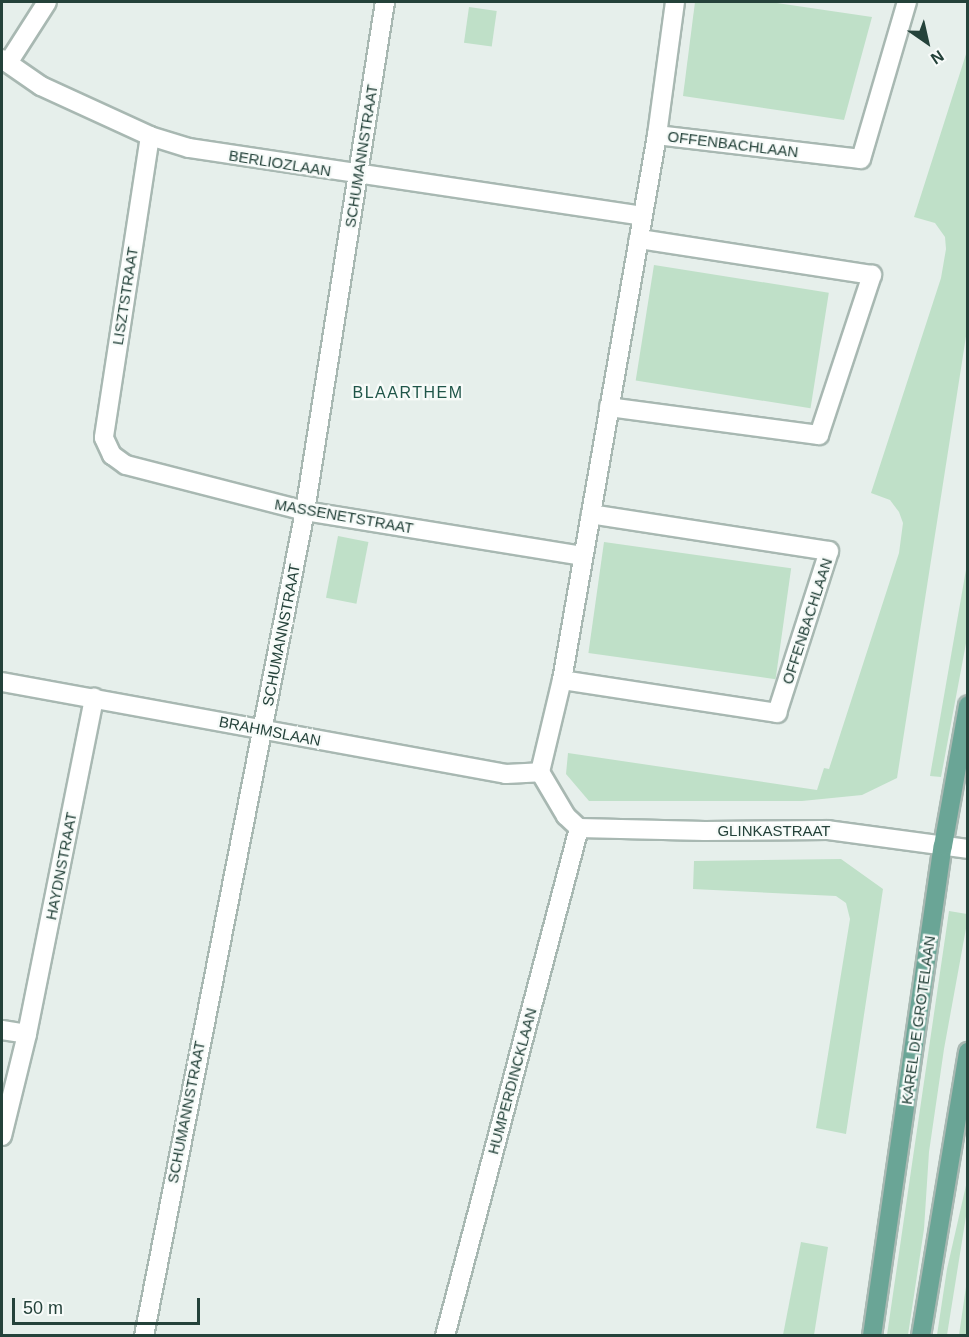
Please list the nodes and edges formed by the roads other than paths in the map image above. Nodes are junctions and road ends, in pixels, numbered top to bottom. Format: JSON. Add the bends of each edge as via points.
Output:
{"nodes":[{"id":1,"x":47,"y":2,"type":"edge"},
{"id":2,"x":385,"y":2,"type":"edge"},
{"id":3,"x":675,"y":2,"type":"edge"},
{"id":4,"x":907,"y":2,"type":"edge"},
{"id":5,"x":5,"y":61,"type":"edge"},
{"id":6,"x":657,"y":135,"type":"junction"},
{"id":7,"x":150,"y":136,"type":"junction"},
{"id":8,"x":358,"y":175,"type":"junction"},
{"id":9,"x":642,"y":216,"type":"junction"},
{"id":10,"x":639,"y":239,"type":"junction"},
{"id":11,"x":609,"y":407,"type":"junction"},
{"id":12,"x":112,"y":455,"type":"joint"},
{"id":13,"x":305,"y":512,"type":"junction"},
{"id":14,"x":591,"y":514,"type":"junction"},
{"id":15,"x":582,"y":556,"type":"junction"},
{"id":16,"x":562,"y":680,"type":"junction"},
{"id":17,"x":2,"y":682,"type":"edge"},
{"id":18,"x":94,"y":698,"type":"junction"},
{"id":19,"x":968,"y":705,"type":"edge"},
{"id":20,"x":262,"y":730,"type":"junction"},
{"id":21,"x":540,"y":772,"type":"junction"},
{"id":22,"x":579,"y":828,"type":"junction"},
{"id":23,"x":943,"y":846,"type":"junction"},
{"id":24,"x":968,"y":849,"type":"edge"},
{"id":25,"x":2,"y":1030,"type":"edge"},
{"id":26,"x":27,"y":1034,"type":"junction"},
{"id":27,"x":968,"y":1052,"type":"edge"},
{"id":28,"x":2,"y":1136,"type":"edge"},
{"id":29,"x":144,"y":1335,"type":"edge"},
{"id":30,"x":445,"y":1335,"type":"edge"},
{"id":31,"x":872,"y":1335,"type":"edge"},
{"id":32,"x":921,"y":1335,"type":"edge"}],
"edges":[{"from":1,"to":5,"type":"street"},
{"from":2,"to":8,"type":"street","name":"SCHUMANNSTRAAT"},
{"from":3,"to":6,"type":"street","name":"OFFENBACHLAAN"},
{"from":4,"to":6,"type":"street","name":"OFFENBACHLAAN","via":[[861,159]]},
{"from":5,"to":7,"type":"street","name":"BERLIOZLAAN","via":[[41,87]]},
{"from":6,"to":9,"type":"street","name":"OFFENBACHLAAN"},
{"from":7,"to":8,"type":"street","name":"BERLIOZLAAN","via":[[189,148]]},
{"from":7,"to":12,"type":"street","name":"LISZTSTRAAT","via":[[104,438]]},
{"from":8,"to":9,"type":"street","name":"BERLIOZLAAN"},
{"from":8,"to":13,"type":"street","name":"SCHUMANNSTRAAT"},
{"from":9,"to":10,"type":"street","name":"OFFENBACHLAAN"},
{"from":10,"to":11,"type":"street","name":"OFFENBACHLAAN"},
{"from":10,"to":11,"type":"street","via":[[872,275],[819,435]]},
{"from":11,"to":14,"type":"street","name":"OFFENBACHLAAN"},
{"from":12,"to":13,"type":"street","name":"MASSENETSTRAAT","via":[[126,465]]},
{"from":13,"to":15,"type":"street","name":"MASSENETSTRAAT"},
{"from":13,"to":20,"type":"street","name":"SCHUMANNSTRAAT"},
{"from":14,"to":15,"type":"street","name":"OFFENBACHLAAN"},
{"from":14,"to":16,"type":"street","name":"OFFENBACHLAAN","via":[[829,551],[777,713]]},
{"from":15,"to":16,"type":"street","name":"OFFENBACHLAAN"},
{"from":16,"to":21,"type":"street","name":"OFFENBACHLAAN"},
{"from":17,"to":18,"type":"street","name":"BRAHMSLAAN"},
{"from":18,"to":20,"type":"street","name":"BRAHMSLAAN"},
{"from":18,"to":26,"type":"street","name":"HAYDNSTRAAT"},
{"from":19,"to":23,"type":"main road","name":"KAREL DE GROTELAAN"},
{"from":20,"to":21,"type":"street","name":"BRAHMSLAAN","via":[[506,774]]},
{"from":20,"to":29,"type":"street","name":"SCHUMANNSTRAAT"},
{"from":21,"to":22,"type":"street","via":[[566,816]]},
{"from":22,"to":23,"type":"street","name":"GLINKASTRAAT","via":[[828,830]]},
{"from":22,"to":30,"type":"street","name":"HUMPERDINCKLAAN"},
{"from":23,"to":24,"type":"street","name":"GLINKASTRAAT"},
{"from":23,"to":31,"type":"main road","name":"KAREL DE GROTELAAN"},
{"from":25,"to":26,"type":"street"},
{"from":26,"to":28,"type":"street","name":"HAYDNSTRAAT"},
{"from":27,"to":32,"type":"main road"}]}
